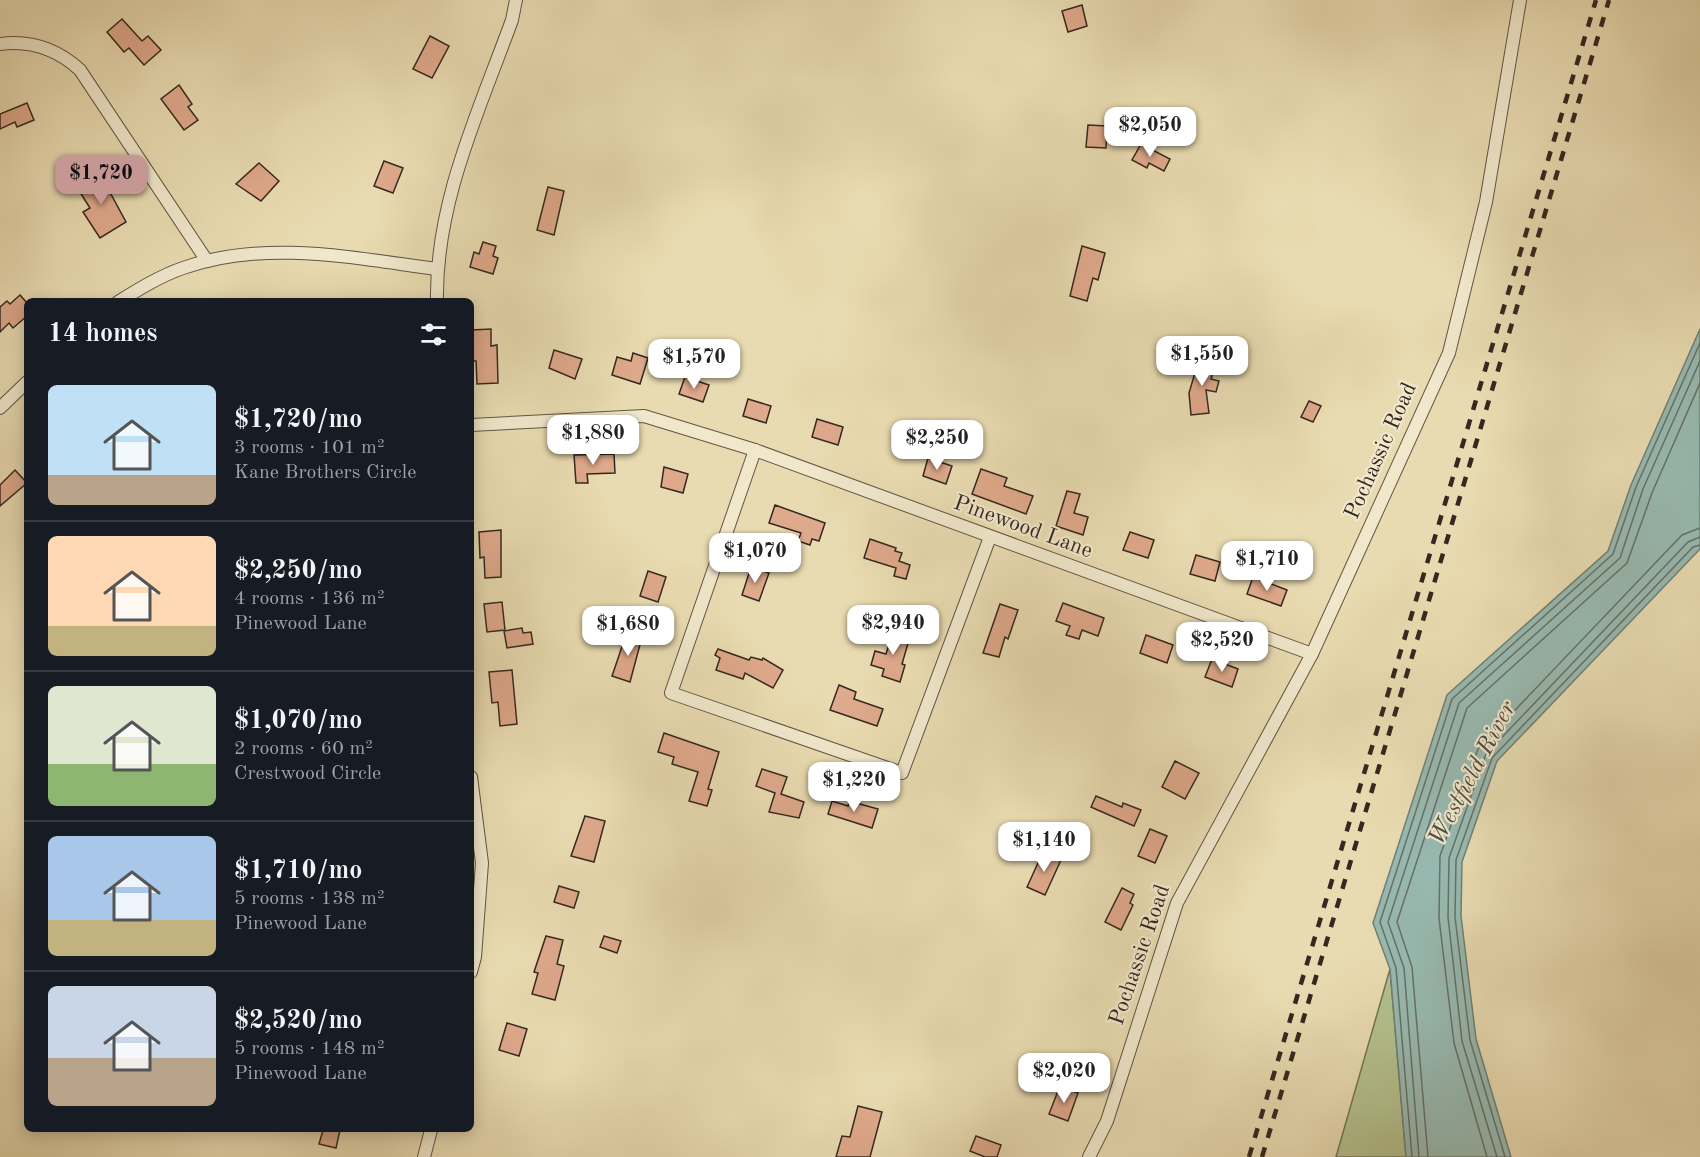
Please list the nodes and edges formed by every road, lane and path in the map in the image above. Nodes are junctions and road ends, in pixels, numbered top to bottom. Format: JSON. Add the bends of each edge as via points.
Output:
{"nodes":[{"id":1,"x":516,"y":0,"type":"edge"},
{"id":2,"x":1520,"y":0,"type":"edge"},
{"id":3,"x":0,"y":44,"type":"edge"},
{"id":4,"x":207,"y":261,"type":"junction"},
{"id":5,"x":436,"y":269,"type":"junction"},
{"id":6,"x":126,"y":298,"type":"edge"},
{"id":7,"x":437,"y":298,"type":"edge"},
{"id":8,"x":24,"y":385,"type":"edge"},
{"id":9,"x":0,"y":408,"type":"edge"},
{"id":10,"x":474,"y":425,"type":"edge"},
{"id":11,"x":755,"y":450,"type":"junction"},
{"id":12,"x":990,"y":537,"type":"junction"},
{"id":13,"x":1312,"y":654,"type":"junction"},
{"id":14,"x":474,"y":800,"type":"edge"},
{"id":15,"x":474,"y":961,"type":"edge"},
{"id":16,"x":430,"y":1132,"type":"edge"},
{"id":17,"x":424,"y":1157,"type":"edge"},
{"id":18,"x":1089,"y":1157,"type":"edge"}],
"edges":[{"from":1,"to":5,"type":"street","via":[[448,203]]},
{"from":2,"to":13,"type":"street","name":"Pochassic Road","via":[[1486,202],[1449,353]]},
{"from":3,"to":4,"type":"street","via":[[42,46],[80,70]]},
{"from":4,"to":5,"type":"street","via":[[233,255],[289,252]]},
{"from":4,"to":6,"type":"street","via":[[182,268]]},
{"from":5,"to":7,"type":"street"},
{"from":8,"to":9,"type":"street"},
{"from":10,"to":11,"type":"street","name":"Pinewood Lane","via":[[644,416]]},
{"from":11,"to":12,"type":"street","name":"Pinewood Lane"},
{"from":11,"to":12,"type":"street","via":[[671,693],[902,773]]},
{"from":12,"to":13,"type":"street","name":"Pinewood Lane"},
{"from":13,"to":18,"type":"street","name":"Pochassic Road","via":[[1177,903],[1107,1121]]},
{"from":14,"to":15,"type":"street","via":[[482,863]]},
{"from":16,"to":17,"type":"street"}]}
